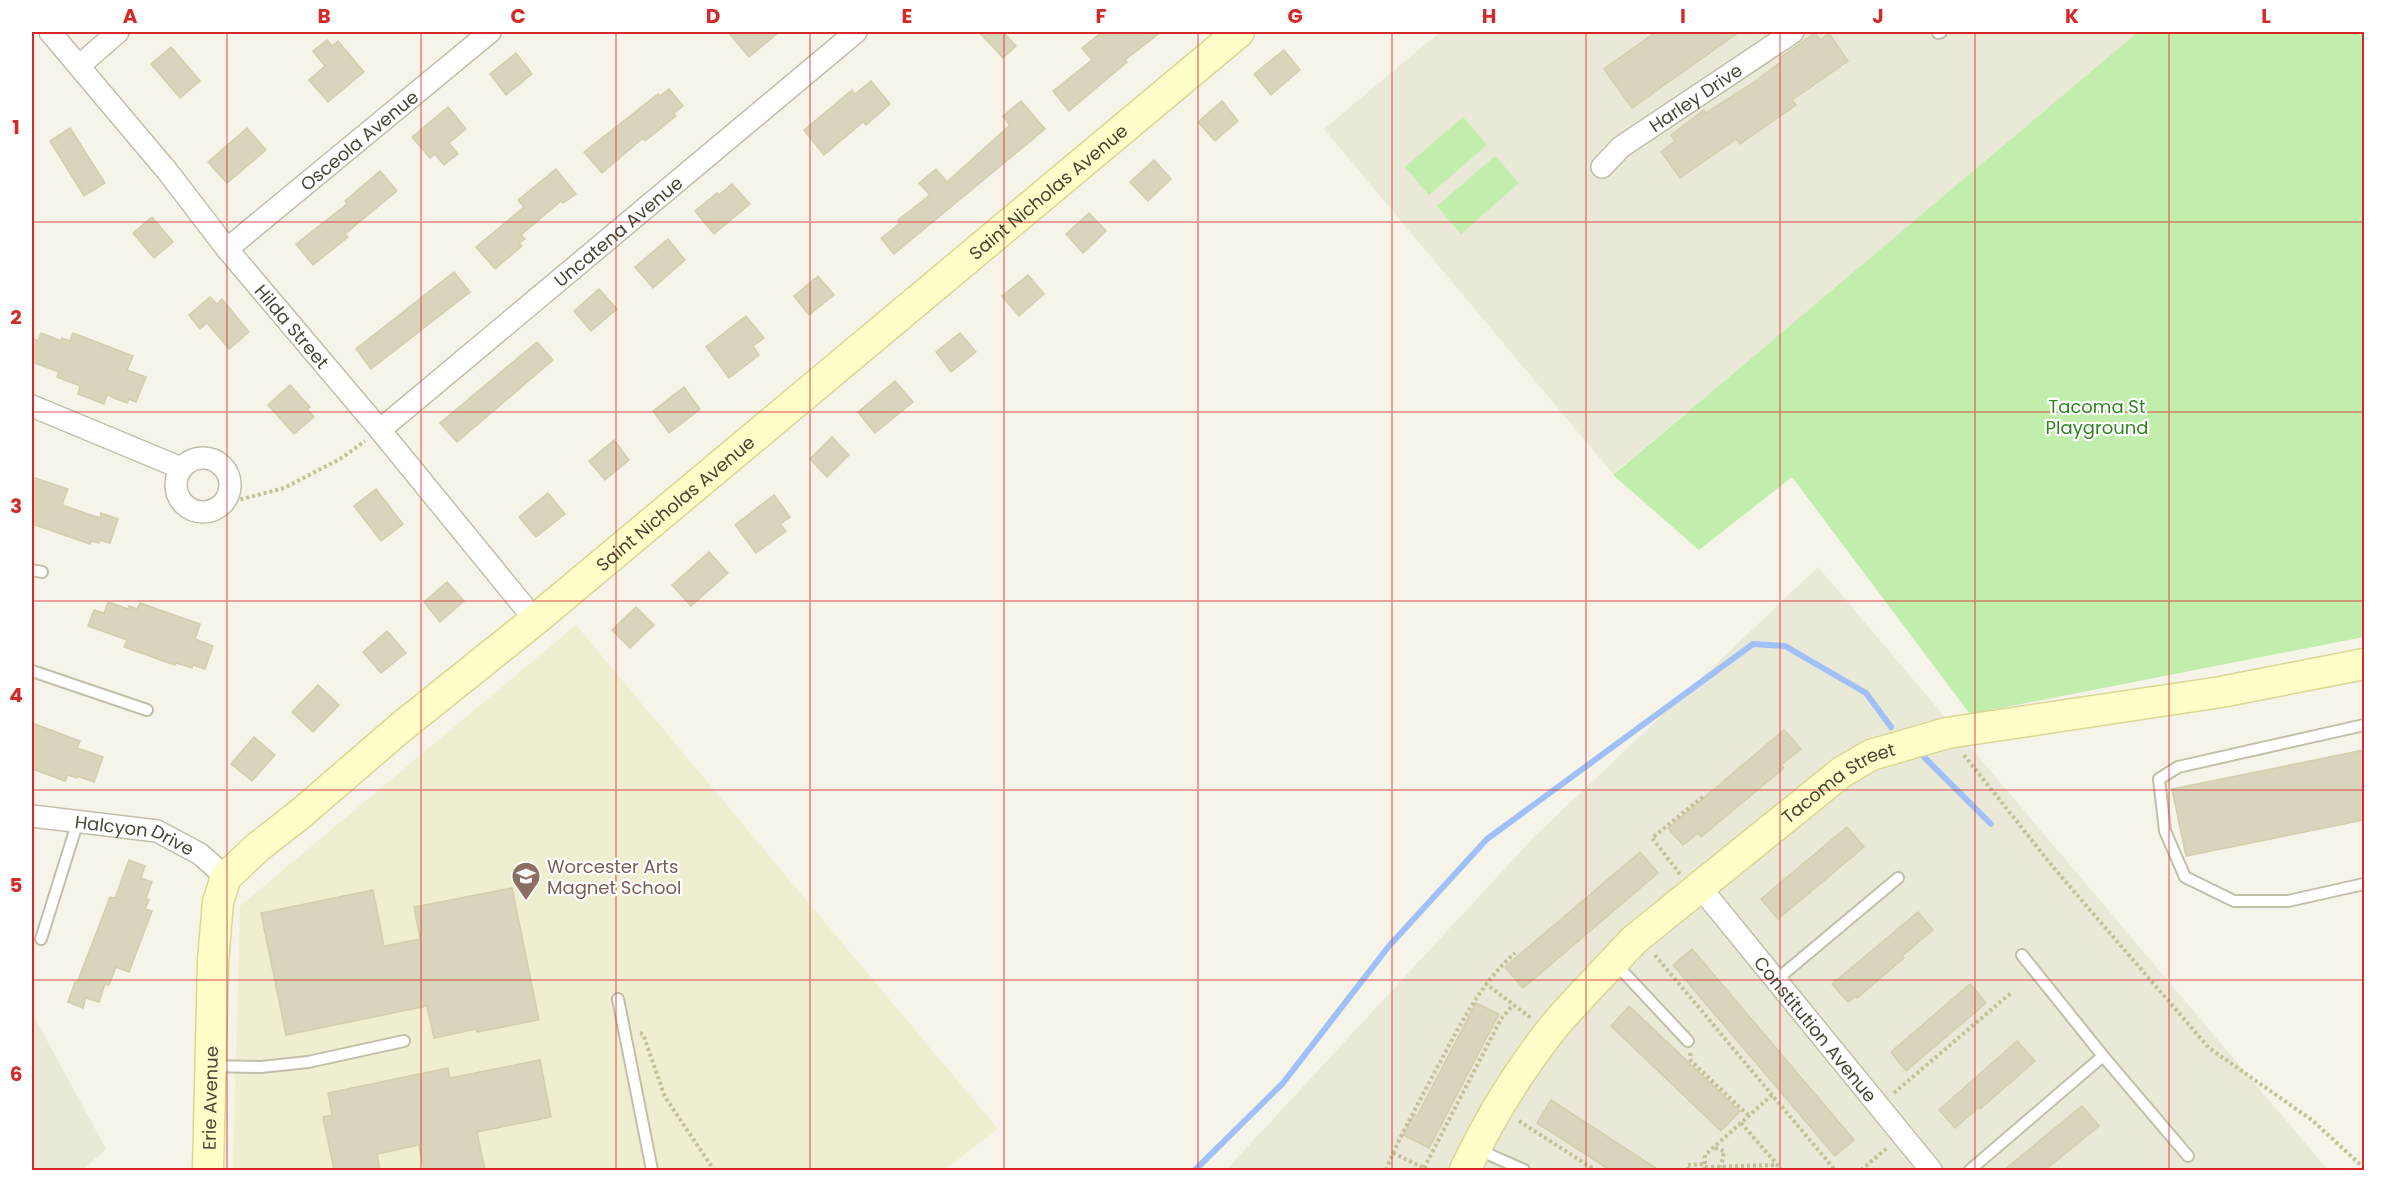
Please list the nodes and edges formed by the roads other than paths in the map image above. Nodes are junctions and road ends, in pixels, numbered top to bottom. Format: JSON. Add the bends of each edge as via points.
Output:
{"nodes":[{"id":1,"x":50,"y":32,"type":"edge"},
{"id":2,"x":118,"y":32,"type":"edge"},
{"id":3,"x":490,"y":32,"type":"edge"},
{"id":4,"x":856,"y":32,"type":"edge"},
{"id":5,"x":1794,"y":32,"type":"edge"},
{"id":6,"x":1228,"y":35,"type":"edge"},
{"id":7,"x":78,"y":66,"type":"junction"},
{"id":8,"x":1602,"y":167,"type":"dead end"},
{"id":9,"x":227,"y":249,"type":"junction"},
{"id":10,"x":32,"y":406,"type":"edge"},
{"id":11,"x":380,"y":430,"type":"junction"},
{"id":12,"x":181,"y":468,"type":"junction"},
{"id":13,"x":535,"y":620,"type":"junction"},
{"id":14,"x":2364,"y":664,"type":"edge"},
{"id":15,"x":32,"y":671,"type":"edge"},
{"id":16,"x":147,"y":710,"type":"dead end"},
{"id":17,"x":2364,"y":725,"type":"edge"},
{"id":18,"x":32,"y":816,"type":"edge"},
{"id":19,"x":78,"y":822,"type":"junction"},
{"id":20,"x":226,"y":878,"type":"junction"},
{"id":21,"x":1898,"y":878,"type":"dead end"},
{"id":22,"x":1692,"y":883,"type":"junction"},
{"id":23,"x":2364,"y":884,"type":"edge"},
{"id":24,"x":41,"y":939,"type":"dead end"},
{"id":25,"x":2022,"y":955,"type":"dead end"},
{"id":26,"x":1613,"y":962,"type":"junction"},
{"id":27,"x":1775,"y":981,"type":"junction"},
{"id":28,"x":618,"y":999,"type":"dead end"},
{"id":29,"x":212,"y":1027,"type":"joint"},
{"id":30,"x":404,"y":1041,"type":"dead end"},
{"id":31,"x":1688,"y":1041,"type":"road end"},
{"id":32,"x":2103,"y":1056,"type":"junction"},
{"id":33,"x":211,"y":1066,"type":"junction"},
{"id":34,"x":2188,"y":1156,"type":"dead end"},
{"id":35,"x":1470,"y":1160,"type":"edge"},
{"id":36,"x":208,"y":1170,"type":"edge"},
{"id":37,"x":652,"y":1170,"type":"edge"},
{"id":38,"x":1524,"y":1170,"type":"edge"},
{"id":39,"x":1931,"y":1170,"type":"edge"},
{"id":40,"x":1970,"y":1170,"type":"edge"}],
"edges":[{"from":1,"to":7,"type":"street","name":"Hilda Street"},
{"from":2,"to":7,"type":"street"},
{"from":3,"to":9,"type":"street","name":"Osceola Avenue"},
{"from":4,"to":11,"type":"street","name":"Uncatena Avenue"},
{"from":5,"to":8,"type":"street","name":"Harley Drive","via":[[1622,147]]},
{"from":6,"to":13,"type":"street","name":"Saint Nicholas Avenue"},
{"from":7,"to":9,"type":"street","name":"Hilda Street"},
{"from":9,"to":11,"type":"street","name":"Hilda Street"},
{"from":10,"to":12,"type":"street"},
{"from":11,"to":13,"type":"street","name":"Hilda Street"},
{"from":12,"to":12,"type":"street","via":[[188,461],[206,457],[223,466],[231,483],[223,504],[209,512],[190,510],[176,493]]},
{"from":13,"to":20,"type":"street","name":"Saint Nicholas Avenue","via":[[400,728]]},
{"from":14,"to":22,"type":"street","name":"Tacoma Street","via":[[2221,692],[1947,733],[1893,747],[1856,763]]},
{"from":15,"to":16,"type":"lane"},
{"from":17,"to":23,"type":"lane","via":[[2178,767],[2159,779],[2165,831],[2185,877],[2234,901],[2288,901]]},
{"from":18,"to":19,"type":"street","name":"Halcyon Drive"},
{"from":19,"to":20,"type":"street","name":"Halcyon Drive","via":[[157,831],[200,854]]},
{"from":19,"to":24,"type":"lane"},
{"from":20,"to":29,"type":"street","name":"Saint Nicholas Avenue","via":[[218,902]]},
{"from":21,"to":27,"type":"lane"},
{"from":22,"to":26,"type":"street","name":"Tacoma Street"},
{"from":22,"to":27,"type":"street","name":"Constitution Avenue"},
{"from":25,"to":32,"type":"lane"},
{"from":26,"to":31,"type":"lane"},
{"from":26,"to":35,"type":"street","name":"Tacoma Street","via":[[1555,1026],[1509,1091]]},
{"from":27,"to":39,"type":"street","name":"Constitution Avenue"},
{"from":28,"to":37,"type":"lane"},
{"from":29,"to":33,"type":"street","name":"Erie Avenue"},
{"from":30,"to":33,"type":"lane","via":[[308,1062],[261,1067]]},
{"from":32,"to":34,"type":"lane"},
{"from":32,"to":40,"type":"lane"},
{"from":33,"to":36,"type":"street","name":"Erie Avenue"},
{"from":35,"to":38,"type":"lane"}]}
